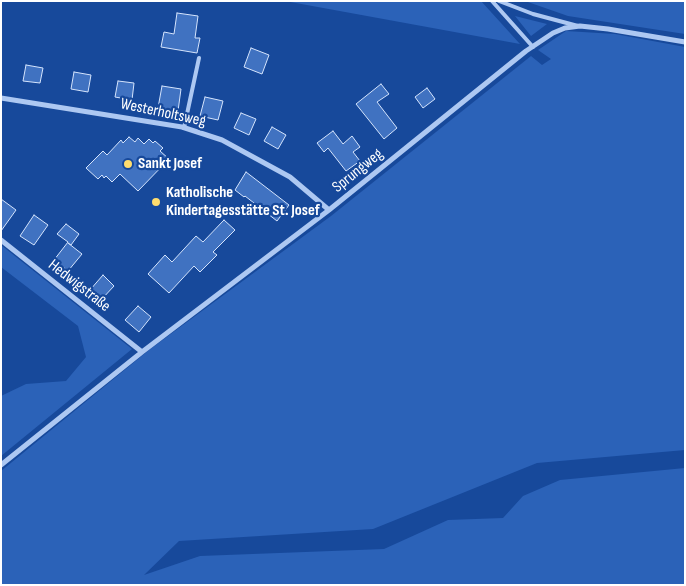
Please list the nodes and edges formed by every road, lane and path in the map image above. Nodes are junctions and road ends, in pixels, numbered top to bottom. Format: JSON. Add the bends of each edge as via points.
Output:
{"nodes":[{"id":1,"x":492,"y":1,"type":"edge"},
{"id":2,"x":499,"y":1,"type":"edge"},
{"id":3,"x":580,"y":26,"type":"junction"},
{"id":4,"x":685,"y":42,"type":"edge"},
{"id":5,"x":532,"y":46,"type":"junction"},
{"id":6,"x":199,"y":58,"type":"dead end"},
{"id":7,"x":1,"y":98,"type":"edge"},
{"id":8,"x":184,"y":128,"type":"junction"},
{"id":9,"x":329,"y":210,"type":"junction"},
{"id":10,"x":1,"y":240,"type":"edge"},
{"id":11,"x":142,"y":352,"type":"junction"},
{"id":12,"x":1,"y":466,"type":"edge"}],
"edges":[{"from":1,"to":5,"type":"lane"},
{"from":2,"to":3,"type":"lane"},
{"from":3,"to":4,"type":"street","name":"Sprungweg"},
{"from":3,"to":5,"type":"street","name":"Sprungweg","via":[[553,33]]},
{"from":5,"to":9,"type":"street","name":"Sprungweg"},
{"from":6,"to":8,"type":"lane"},
{"from":7,"to":8,"type":"street","name":"Westerholtsweg"},
{"from":8,"to":9,"type":"street","name":"Westerholtsweg","via":[[222,140],[290,177]]},
{"from":9,"to":11,"type":"street","name":"Sprungweg"},
{"from":10,"to":11,"type":"street","name":"Hedwigstraße"},
{"from":11,"to":12,"type":"street","name":"Sprungweg"}]}
